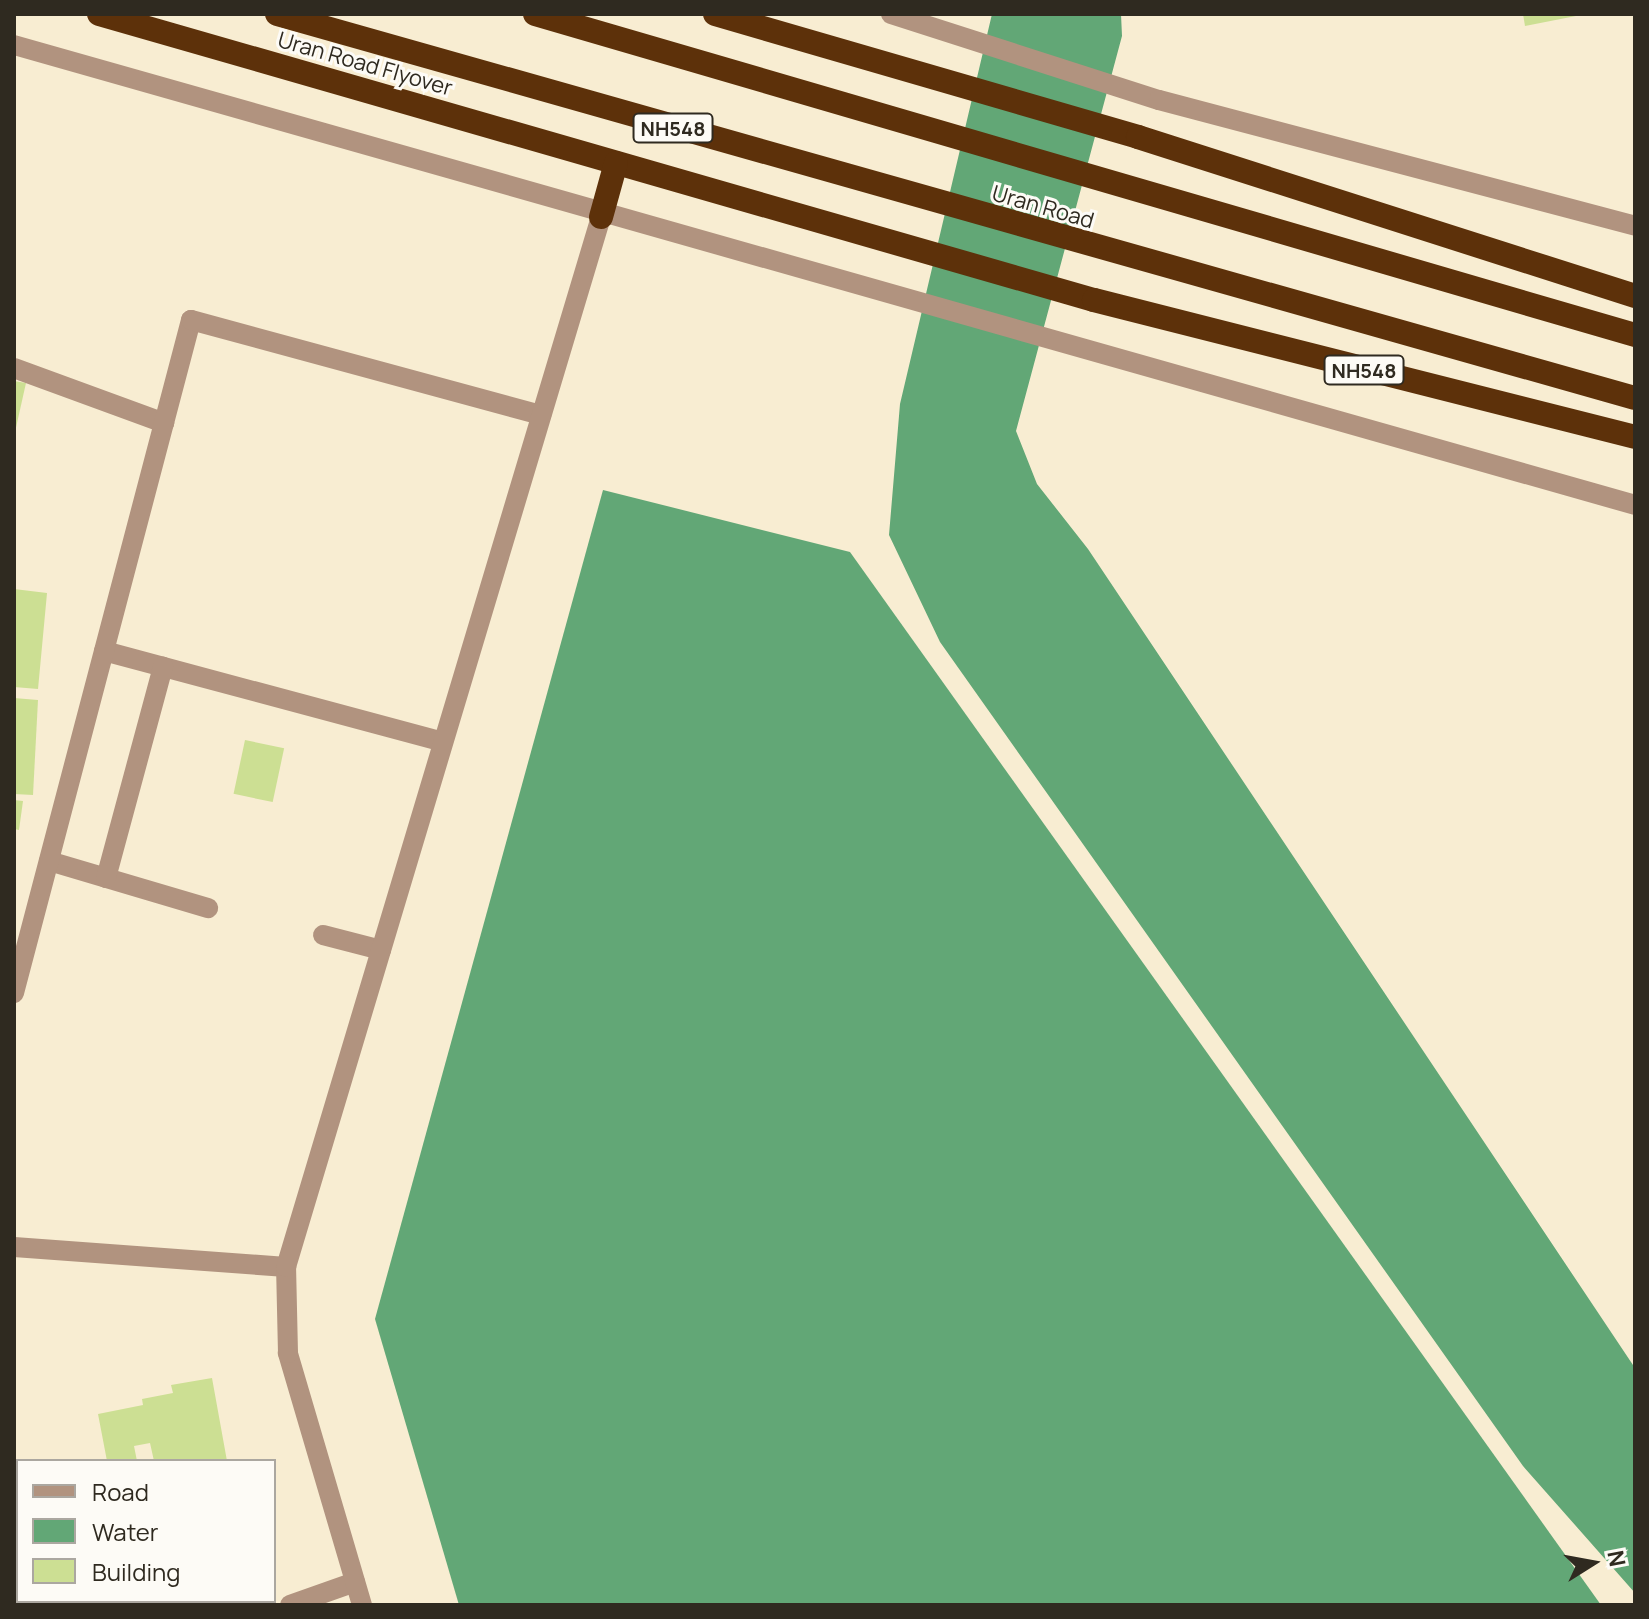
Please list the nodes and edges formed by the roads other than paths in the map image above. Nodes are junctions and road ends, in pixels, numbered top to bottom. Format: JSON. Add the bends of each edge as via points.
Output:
{"nodes":[{"id":1,"x":99,"y":14,"type":"edge"},
{"id":2,"x":277,"y":14,"type":"edge"},
{"id":3,"x":535,"y":14,"type":"edge"},
{"id":4,"x":715,"y":14,"type":"edge"},
{"id":5,"x":891,"y":14,"type":"edge"},
{"id":6,"x":14,"y":45,"type":"edge"},
{"id":7,"x":438,"y":61,"type":"joint"},
{"id":8,"x":616,"y":163,"type":"junction"},
{"id":9,"x":601,"y":217,"type":"junction"},
{"id":10,"x":1635,"y":226,"type":"edge"},
{"id":11,"x":1635,"y":296,"type":"edge"},
{"id":12,"x":1635,"y":335,"type":"edge"},
{"id":13,"x":14,"y":368,"type":"edge"},
{"id":14,"x":1635,"y":398,"type":"edge"},
{"id":15,"x":541,"y":415,"type":"junction"},
{"id":16,"x":164,"y":423,"type":"junction"},
{"id":17,"x":1635,"y":437,"type":"edge"},
{"id":18,"x":1635,"y":505,"type":"edge"},
{"id":19,"x":104,"y":651,"type":"junction"},
{"id":20,"x":163,"y":667,"type":"junction"},
{"id":21,"x":443,"y":742,"type":"junction"},
{"id":22,"x":49,"y":861,"type":"junction"},
{"id":23,"x":106,"y":878,"type":"junction"},
{"id":24,"x":208,"y":908,"type":"dead end"},
{"id":25,"x":323,"y":935,"type":"dead end"},
{"id":26,"x":381,"y":950,"type":"junction"},
{"id":27,"x":14,"y":993,"type":"edge"},
{"id":28,"x":14,"y":1247,"type":"edge"},
{"id":29,"x":286,"y":1267,"type":"junction"},
{"id":30,"x":355,"y":1582,"type":"junction"},
{"id":31,"x":290,"y":1605,"type":"edge"},
{"id":32,"x":362,"y":1605,"type":"edge"}],
"edges":[{"from":1,"to":8,"type":"highway","name":"Uran Road Flyover","number":"NH548"},
{"from":2,"to":7,"type":"highway","name":"Uran Road Flyover","number":"NH548"},
{"from":3,"to":12,"type":"highway","name":"Uran Road"},
{"from":4,"to":11,"type":"highway","via":[[1138,137]]},
{"from":5,"to":10,"type":"street","via":[[1159,100]]},
{"from":6,"to":9,"type":"street"},
{"from":7,"to":14,"type":"highway","name":"Uran Road","number":"NH548"},
{"from":8,"to":9,"type":"highway"},
{"from":8,"to":17,"type":"highway","number":"NH548","via":[[1094,300]]},
{"from":9,"to":15,"type":"street"},
{"from":9,"to":18,"type":"street"},
{"from":13,"to":16,"type":"street"},
{"from":15,"to":16,"type":"street","via":[[191,320]]},
{"from":15,"to":21,"type":"street"},
{"from":16,"to":19,"type":"street"},
{"from":19,"to":20,"type":"street"},
{"from":19,"to":22,"type":"street"},
{"from":20,"to":21,"type":"street"},
{"from":20,"to":23,"type":"street"},
{"from":21,"to":26,"type":"street"},
{"from":22,"to":23,"type":"street"},
{"from":22,"to":27,"type":"street"},
{"from":23,"to":24,"type":"street"},
{"from":25,"to":26,"type":"street"},
{"from":26,"to":29,"type":"street"},
{"from":28,"to":29,"type":"street"},
{"from":29,"to":30,"type":"street","via":[[288,1353]]},
{"from":30,"to":31,"type":"street"},
{"from":30,"to":32,"type":"street"}]}
